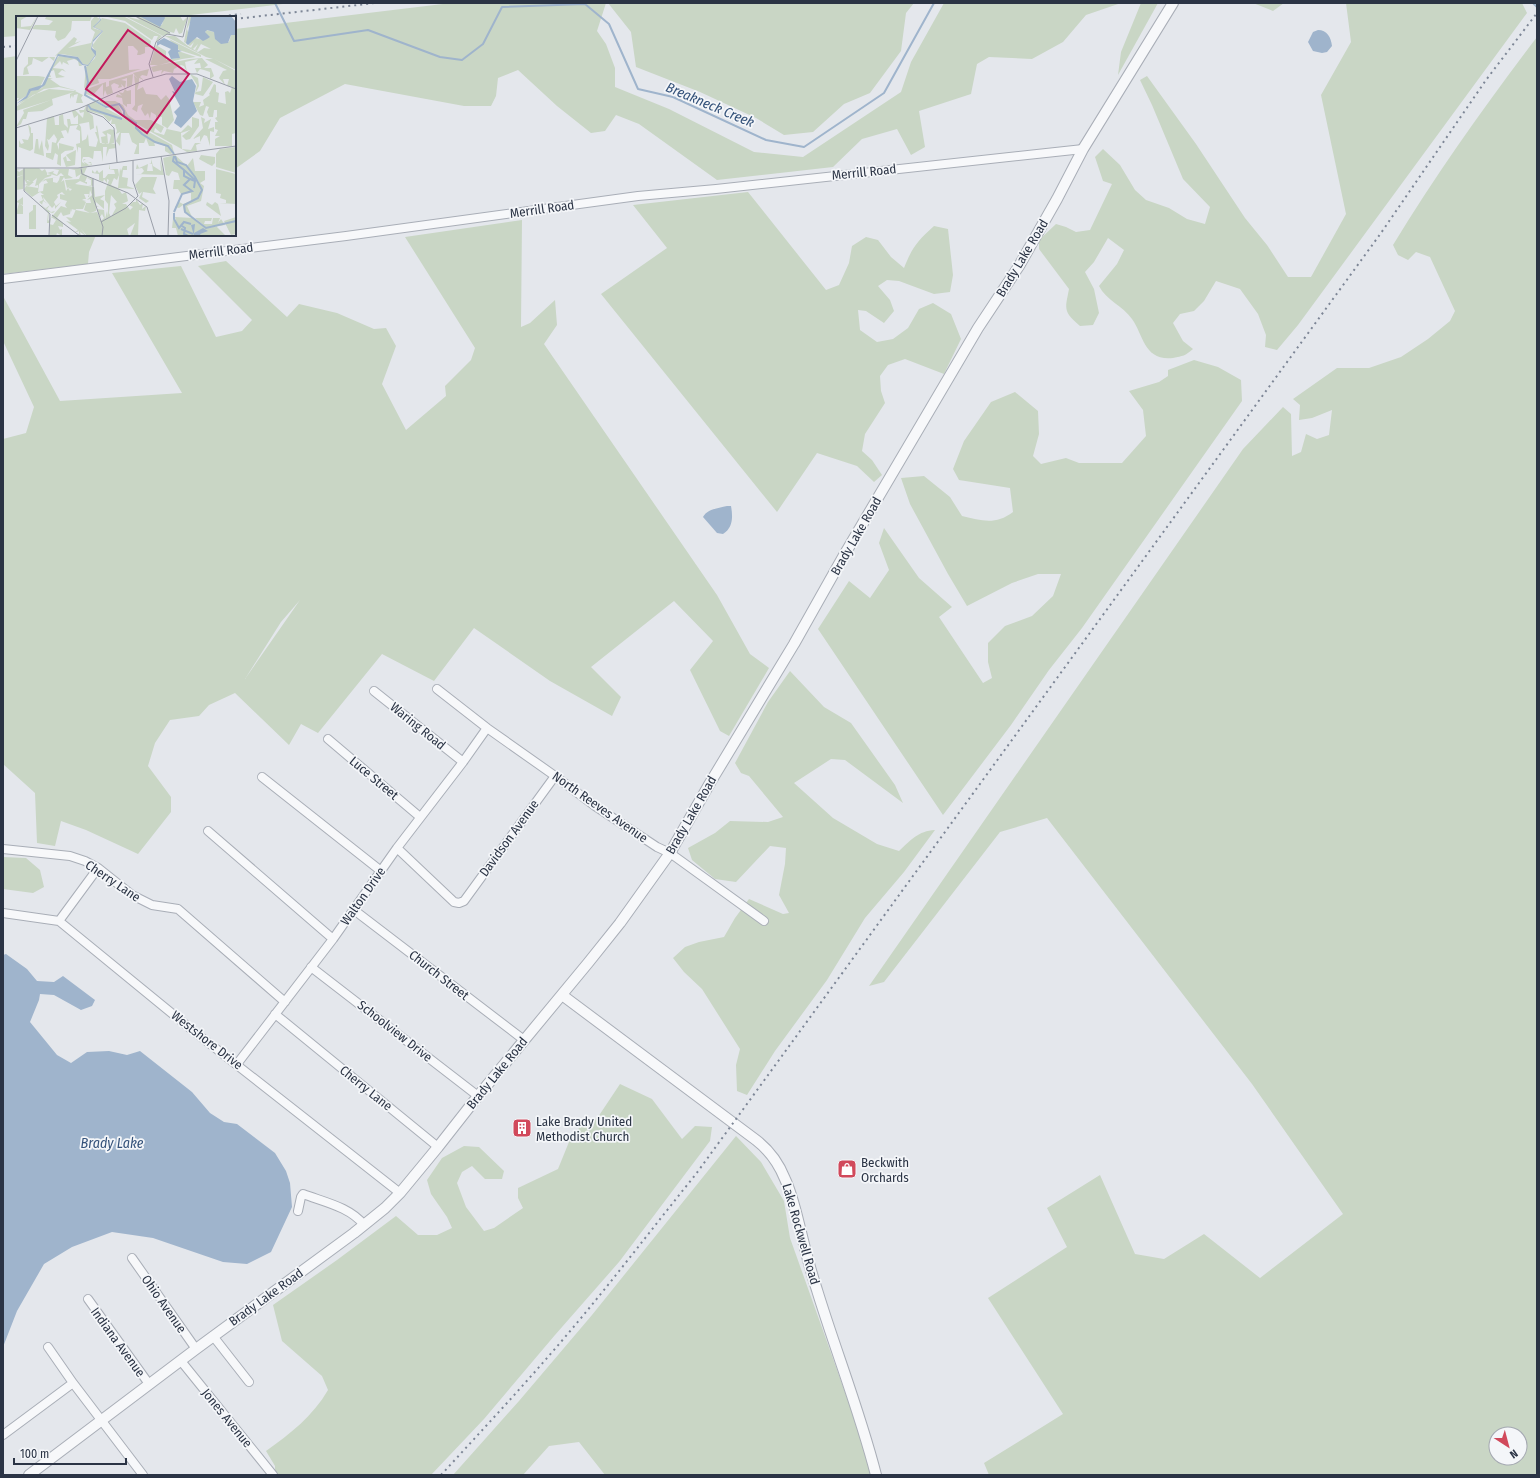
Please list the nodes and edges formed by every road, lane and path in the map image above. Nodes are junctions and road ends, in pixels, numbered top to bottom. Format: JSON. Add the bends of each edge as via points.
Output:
{"nodes":[{"id":1,"x":1173,"y":3,"type":"edge"},
{"id":2,"x":1083,"y":149,"type":"junction"},
{"id":3,"x":3,"y":279,"type":"edge"},
{"id":4,"x":437,"y":689,"type":"dead end"},
{"id":5,"x":374,"y":691,"type":"dead end"},
{"id":6,"x":487,"y":728,"type":"junction"},
{"id":7,"x":328,"y":739,"type":"dead end"},
{"id":8,"x":462,"y":762,"type":"junction"},
{"id":9,"x":555,"y":776,"type":"junction"},
{"id":10,"x":262,"y":777,"type":"dead end"},
{"id":11,"x":420,"y":817,"type":"junction"},
{"id":12,"x":208,"y":831,"type":"dead end"},
{"id":13,"x":397,"y":848,"type":"junction"},
{"id":14,"x":3,"y":849,"type":"edge"},
{"id":15,"x":670,"y":853,"type":"junction"},
{"id":16,"x":98,"y":868,"type":"junction"},
{"id":17,"x":381,"y":871,"type":"junction"},
{"id":18,"x":354,"y":910,"type":"junction"},
{"id":19,"x":3,"y":913,"type":"edge"},
{"id":20,"x":59,"y":921,"type":"junction"},
{"id":21,"x":764,"y":921,"type":"dead end"},
{"id":22,"x":333,"y":939,"type":"junction"},
{"id":23,"x":311,"y":967,"type":"junction"},
{"id":24,"x":562,"y":995,"type":"junction"},
{"id":25,"x":285,"y":1002,"type":"junction"},
{"id":26,"x":275,"y":1014,"type":"junction"},
{"id":27,"x":524,"y":1040,"type":"junction"},
{"id":28,"x":236,"y":1064,"type":"junction"},
{"id":29,"x":478,"y":1096,"type":"junction"},
{"id":30,"x":438,"y":1147,"type":"junction"},
{"id":31,"x":400,"y":1193,"type":"junction"},
{"id":32,"x":298,"y":1211,"type":"dead end"},
{"id":33,"x":364,"y":1225,"type":"junction"},
{"id":34,"x":132,"y":1258,"type":"dead end"},
{"id":35,"x":88,"y":1299,"type":"dead end"},
{"id":36,"x":213,"y":1336,"type":"junction"},
{"id":37,"x":48,"y":1347,"type":"dead end"},
{"id":38,"x":196,"y":1349,"type":"junction"},
{"id":39,"x":181,"y":1360,"type":"junction"},
{"id":40,"x":249,"y":1382,"type":"dead end"},
{"id":41,"x":73,"y":1383,"type":"junction"},
{"id":42,"x":149,"y":1384,"type":"junction"},
{"id":43,"x":101,"y":1420,"type":"junction"},
{"id":44,"x":3,"y":1435,"type":"edge"},
{"id":45,"x":29,"y":1475,"type":"edge"},
{"id":46,"x":143,"y":1475,"type":"edge"},
{"id":47,"x":274,"y":1475,"type":"edge"},
{"id":48,"x":876,"y":1475,"type":"edge"}],
"edges":[{"from":1,"to":2,"type":"street","name":"Brady Lake Road"},
{"from":2,"to":3,"type":"street","name":"Merrill Road","via":[[630,196],[354,235]]},
{"from":2,"to":15,"type":"street","name":"Brady Lake Road","via":[[1026,255],[978,328]]},
{"from":4,"to":6,"type":"street","name":"North Reeves Avenue"},
{"from":5,"to":8,"type":"street","name":"Waring Road"},
{"from":6,"to":8,"type":"street","name":"Walton Drive"},
{"from":6,"to":9,"type":"street","name":"North Reeves Avenue"},
{"from":7,"to":11,"type":"street","name":"Luce Street"},
{"from":8,"to":11,"type":"street","name":"Walton Drive"},
{"from":9,"to":13,"type":"street","name":"Davidson Avenue","via":[[464,901],[454,902]]},
{"from":9,"to":15,"type":"street","name":"North Reeves Avenue","via":[[574,792]]},
{"from":10,"to":17,"type":"street"},
{"from":11,"to":13,"type":"street","name":"Walton Drive"},
{"from":12,"to":22,"type":"street"},
{"from":13,"to":17,"type":"street","name":"Walton Drive"},
{"from":14,"to":16,"type":"street","name":"Cherry Lane","via":[[70,856]]},
{"from":15,"to":21,"type":"street","name":"North Reeves Avenue"},
{"from":15,"to":24,"type":"street","name":"Brady Lake Road","via":[[620,923]]},
{"from":16,"to":20,"type":"street"},
{"from":16,"to":25,"type":"street","name":"Cherry Lane","via":[[132,895],[152,905],[178,909]]},
{"from":17,"to":18,"type":"street","name":"Walton Drive"},
{"from":18,"to":22,"type":"street","name":"Walton Drive"},
{"from":18,"to":27,"type":"street","name":"Church Street"},
{"from":19,"to":20,"type":"street"},
{"from":20,"to":28,"type":"street","name":"Westshore Drive"},
{"from":22,"to":23,"type":"street","name":"Walton Drive"},
{"from":23,"to":25,"type":"street","name":"Walton Drive"},
{"from":23,"to":29,"type":"street","name":"Schoolview Drive"},
{"from":24,"to":27,"type":"street","name":"Brady Lake Road"},
{"from":24,"to":48,"type":"street","name":"Lake Rockwell Road","via":[[756,1140],[772,1157],[785,1179],[793,1203],[824,1314],[854,1398]]},
{"from":25,"to":26,"type":"street","name":"Walton Drive"},
{"from":26,"to":28,"type":"street","name":"Walton Drive"},
{"from":26,"to":30,"type":"street","name":"Cherry Lane"},
{"from":27,"to":29,"type":"street","name":"Brady Lake Road"},
{"from":28,"to":31,"type":"street","name":"Westshore Drive"},
{"from":29,"to":30,"type":"street","name":"Brady Lake Road"},
{"from":30,"to":31,"type":"street","name":"Brady Lake Road"},
{"from":31,"to":33,"type":"street","name":"Brady Lake Road"},
{"from":32,"to":33,"type":"street","via":[[303,1194],[342,1208]]},
{"from":33,"to":36,"type":"street","name":"Brady Lake Road"},
{"from":34,"to":38,"type":"street","name":"Ohio Avenue"},
{"from":35,"to":42,"type":"street","name":"Indiana Avenue"},
{"from":36,"to":38,"type":"street","name":"Brady Lake Road"},
{"from":36,"to":40,"type":"street"},
{"from":37,"to":41,"type":"street"},
{"from":38,"to":39,"type":"street","name":"Brady Lake Road"},
{"from":39,"to":42,"type":"street","name":"Brady Lake Road"},
{"from":39,"to":47,"type":"street","name":"Jones Avenue"},
{"from":41,"to":43,"type":"street"},
{"from":41,"to":44,"type":"street"},
{"from":42,"to":43,"type":"street","name":"Brady Lake Road"},
{"from":43,"to":45,"type":"street","name":"Brady Lake Road"},
{"from":43,"to":46,"type":"street"}]}
